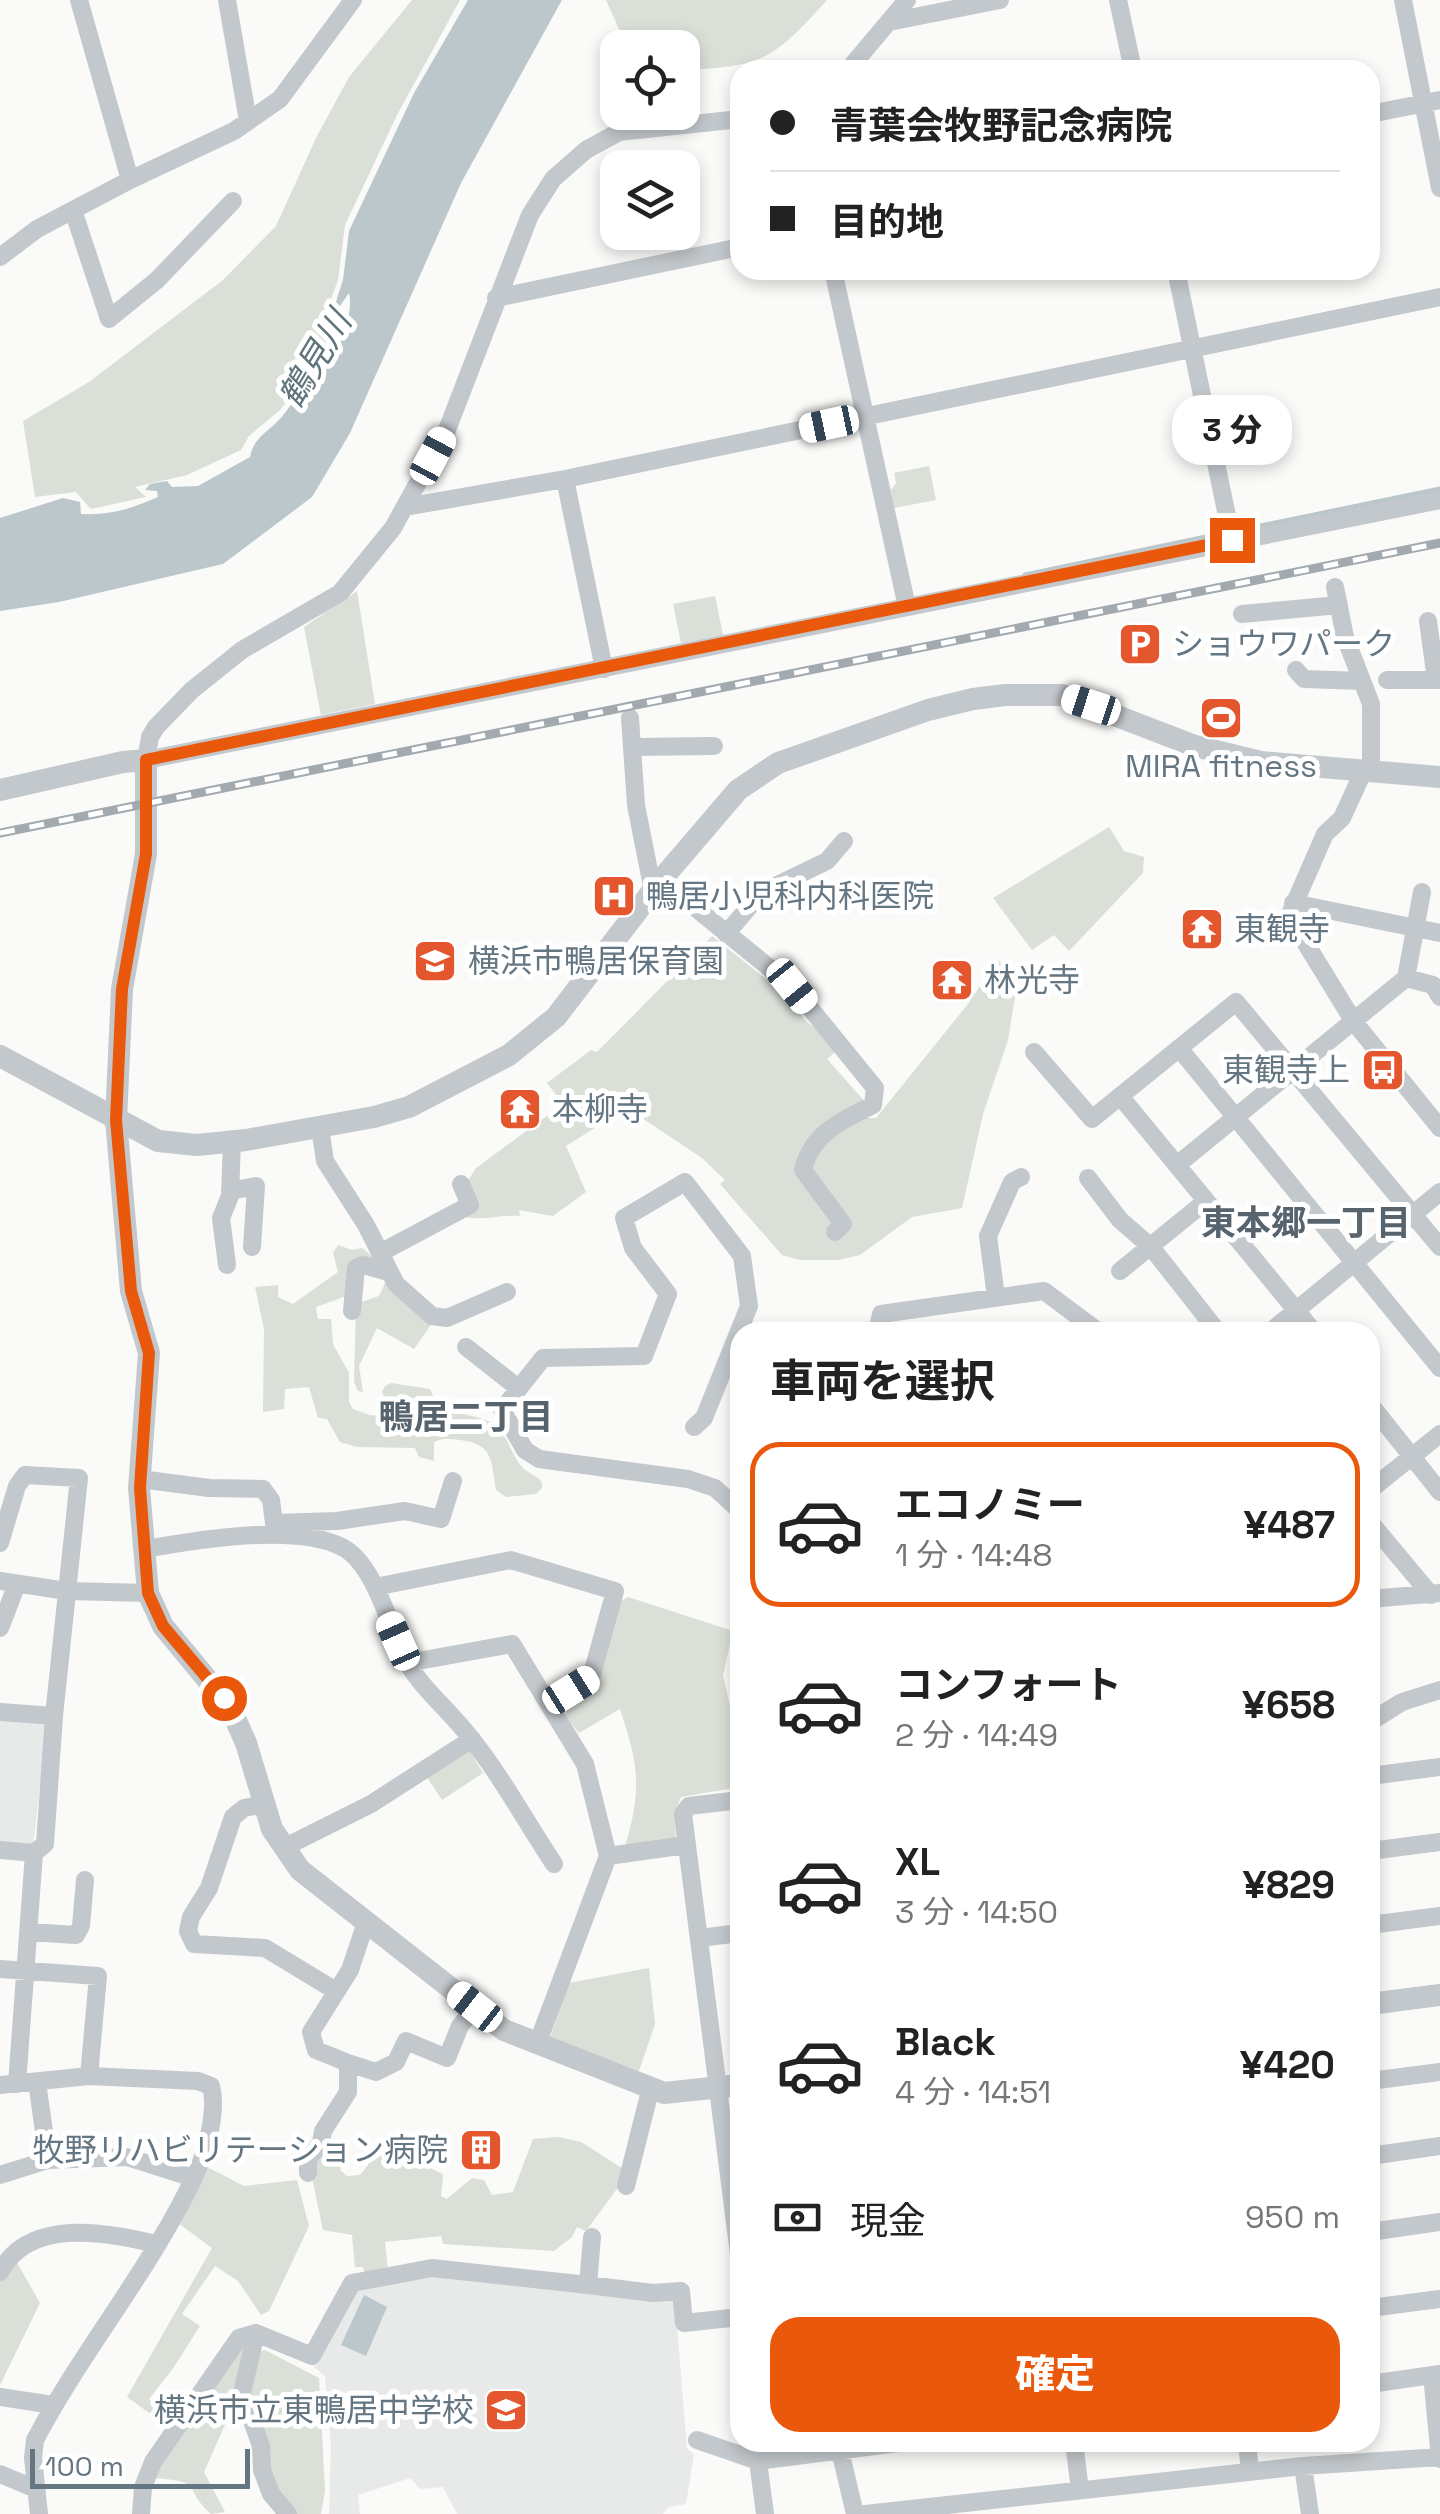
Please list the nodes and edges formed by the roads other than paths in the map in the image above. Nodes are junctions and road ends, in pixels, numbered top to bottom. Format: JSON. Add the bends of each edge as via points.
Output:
{"nodes":[{"id":1,"x":79,"y":0,"type":"edge"},
{"id":2,"x":226,"y":0,"type":"edge"},
{"id":3,"x":353,"y":0,"type":"edge"},
{"id":4,"x":908,"y":0,"type":"edge"},
{"id":5,"x":1000,"y":0,"type":"edge"},
{"id":6,"x":1118,"y":0,"type":"edge"},
{"id":7,"x":1403,"y":0,"type":"edge"},
{"id":8,"x":890,"y":22,"type":"junction"},
{"id":9,"x":857,"y":60,"type":"edge"},
{"id":10,"x":1131,"y":60,"type":"edge"},
{"id":11,"x":1432,"y":102,"type":"edge"},
{"id":12,"x":1380,"y":112,"type":"edge"},
{"id":13,"x":730,"y":120,"type":"edge"},
{"id":14,"x":248,"y":121,"type":"junction"},
{"id":15,"x":130,"y":180,"type":"junction"},
{"id":16,"x":1440,"y":188,"type":"edge"},
{"id":17,"x":233,"y":202,"type":"dead end"},
{"id":18,"x":73,"y":210,"type":"junction"},
{"id":19,"x":730,"y":249,"type":"edge"},
{"id":20,"x":0,"y":257,"type":"edge"},
{"id":21,"x":835,"y":280,"type":"edge"},
{"id":22,"x":1178,"y":280,"type":"edge"},
{"id":23,"x":496,"y":298,"type":"junction"},
{"id":24,"x":1440,"y":298,"type":"edge"},
{"id":25,"x":1192,"y":349,"type":"junction"},
{"id":26,"x":866,"y":416,"type":"junction"},
{"id":27,"x":564,"y":479,"type":"junction"},
{"id":28,"x":1440,"y":500,"type":"edge"},
{"id":29,"x":406,"y":508,"type":"junction"},
{"id":30,"x":1231,"y":535,"type":"junction"},
{"id":31,"x":906,"y":602,"type":"junction"},
{"id":32,"x":1242,"y":614,"type":"dead end"},
{"id":33,"x":1428,"y":621,"type":"dead end"},
{"id":34,"x":603,"y":665,"type":"junction"},
{"id":35,"x":1296,"y":670,"type":"dead end"},
{"id":36,"x":1387,"y":680,"type":"dead end"},
{"id":37,"x":1438,"y":680,"type":"edge"},
{"id":38,"x":1362,"y":681,"type":"junction"},
{"id":39,"x":630,"y":718,"type":"dead end"},
{"id":40,"x":714,"y":746,"type":"dead end"},
{"id":41,"x":632,"y":747,"type":"junction"},
{"id":42,"x":146,"y":760,"type":"junction"},
{"id":43,"x":1367,"y":772,"type":"junction"},
{"id":44,"x":1440,"y":777,"type":"edge"},
{"id":45,"x":0,"y":790,"type":"edge"},
{"id":46,"x":844,"y":841,"type":"dead end"},
{"id":47,"x":657,"y":886,"type":"junction"},
{"id":48,"x":1422,"y":892,"type":"dead end"},
{"id":49,"x":1292,"y":903,"type":"junction"},
{"id":50,"x":1416,"y":929,"type":"junction"},
{"id":51,"x":1440,"y":933,"type":"edge"},
{"id":52,"x":726,"y":934,"type":"junction"},
{"id":53,"x":1406,"y":978,"type":"junction"},
{"id":54,"x":1440,"y":997,"type":"edge"},
{"id":55,"x":1354,"y":1022,"type":"junction"},
{"id":56,"x":1179,"y":1048,"type":"junction"},
{"id":57,"x":1034,"y":1052,"type":"dead end"},
{"id":58,"x":0,"y":1056,"type":"edge"},
{"id":59,"x":1291,"y":1071,"type":"junction"},
{"id":60,"x":1120,"y":1096,"type":"junction"},
{"id":61,"x":1234,"y":1119,"type":"junction"},
{"id":62,"x":116,"y":1120,"type":"junction"},
{"id":63,"x":320,"y":1127,"type":"junction"},
{"id":64,"x":1440,"y":1128,"type":"edge"},
{"id":65,"x":232,"y":1141,"type":"junction"},
{"id":66,"x":1178,"y":1165,"type":"junction"},
{"id":67,"x":1021,"y":1177,"type":"dead end"},
{"id":68,"x":1088,"y":1178,"type":"dead end"},
{"id":69,"x":461,"y":1184,"type":"dead end"},
{"id":70,"x":230,"y":1191,"type":"junction"},
{"id":71,"x":1440,"y":1192,"type":"edge"},
{"id":72,"x":1206,"y":1201,"type":"junction"},
{"id":73,"x":1412,"y":1214,"type":"junction"},
{"id":74,"x":835,"y":1232,"type":"dead end"},
{"id":75,"x":1151,"y":1246,"type":"junction"},
{"id":76,"x":252,"y":1247,"type":"dead end"},
{"id":77,"x":1440,"y":1247,"type":"edge"},
{"id":78,"x":380,"y":1253,"type":"junction"},
{"id":79,"x":1353,"y":1263,"type":"junction"},
{"id":80,"x":228,"y":1265,"type":"dead end"},
{"id":81,"x":1120,"y":1271,"type":"dead end"},
{"id":82,"x":389,"y":1272,"type":"junction"},
{"id":83,"x":507,"y":1292,"type":"dead end"},
{"id":84,"x":996,"y":1297,"type":"junction"},
{"id":85,"x":352,"y":1311,"type":"dead end"},
{"id":86,"x":1296,"y":1311,"type":"junction"},
{"id":87,"x":745,"y":1322,"type":"edge"},
{"id":88,"x":880,"y":1322,"type":"edge"},
{"id":89,"x":1086,"y":1322,"type":"edge"},
{"id":90,"x":1210,"y":1322,"type":"edge"},
{"id":91,"x":1282,"y":1322,"type":"edge"},
{"id":92,"x":1305,"y":1322,"type":"edge"},
{"id":93,"x":466,"y":1347,"type":"dead end"},
{"id":94,"x":730,"y":1367,"type":"edge"},
{"id":95,"x":1440,"y":1368,"type":"edge"},
{"id":96,"x":517,"y":1387,"type":"junction"},
{"id":97,"x":1380,"y":1417,"type":"edge"},
{"id":98,"x":694,"y":1427,"type":"dead end"},
{"id":99,"x":1440,"y":1434,"type":"edge"},
{"id":100,"x":1412,"y":1458,"type":"junction"},
{"id":101,"x":140,"y":1479,"type":"junction"},
{"id":102,"x":453,"y":1481,"type":"dead end"},
{"id":103,"x":1380,"y":1482,"type":"edge"},
{"id":104,"x":1440,"y":1492,"type":"edge"},
{"id":105,"x":730,"y":1502,"type":"edge"},
{"id":106,"x":1380,"y":1533,"type":"edge"},
{"id":107,"x":0,"y":1543,"type":"edge"},
{"id":108,"x":145,"y":1549,"type":"junction"},
{"id":109,"x":9,"y":1582,"type":"edge"},
{"id":110,"x":374,"y":1587,"type":"junction"},
{"id":111,"x":68,"y":1591,"type":"junction"},
{"id":112,"x":148,"y":1593,"type":"junction"},
{"id":113,"x":1435,"y":1594,"type":"edge"},
{"id":114,"x":1380,"y":1599,"type":"edge"},
{"id":115,"x":0,"y":1628,"type":"edge"},
{"id":116,"x":407,"y":1662,"type":"junction"},
{"id":117,"x":1440,"y":1690,"type":"edge"},
{"id":118,"x":550,"y":1702,"type":"junction"},
{"id":119,"x":0,"y":1712,"type":"edge"},
{"id":120,"x":54,"y":1716,"type":"junction"},
{"id":121,"x":1380,"y":1716,"type":"edge"},
{"id":122,"x":472,"y":1739,"type":"junction"},
{"id":123,"x":1440,"y":1766,"type":"edge"},
{"id":124,"x":1380,"y":1775,"type":"edge"},
{"id":125,"x":730,"y":1801,"type":"edge"},
{"id":126,"x":264,"y":1804,"type":"junction"},
{"id":127,"x":1440,"y":1842,"type":"edge"},
{"id":128,"x":686,"y":1845,"type":"junction"},
{"id":129,"x":283,"y":1848,"type":"junction"},
{"id":130,"x":0,"y":1850,"type":"edge"},
{"id":131,"x":1380,"y":1850,"type":"edge"},
{"id":132,"x":34,"y":1853,"type":"junction"},
{"id":133,"x":608,"y":1856,"type":"junction"},
{"id":134,"x":554,"y":1864,"type":"dead end"},
{"id":135,"x":85,"y":1880,"type":"dead end"},
{"id":136,"x":1440,"y":1916,"type":"edge"},
{"id":137,"x":366,"y":1922,"type":"junction"},
{"id":138,"x":1380,"y":1925,"type":"edge"},
{"id":139,"x":29,"y":1932,"type":"junction"},
{"id":140,"x":730,"y":1934,"type":"edge"},
{"id":141,"x":699,"y":1938,"type":"junction"},
{"id":142,"x":0,"y":1969,"type":"edge"},
{"id":143,"x":26,"y":1971,"type":"junction"},
{"id":144,"x":336,"y":1992,"type":"junction"},
{"id":145,"x":1440,"y":1995,"type":"edge"},
{"id":146,"x":1380,"y":2003,"type":"edge"},
{"id":147,"x":475,"y":2007,"type":"junction"},
{"id":148,"x":538,"y":2042,"type":"junction"},
{"id":149,"x":348,"y":2063,"type":"junction"},
{"id":150,"x":1440,"y":2072,"type":"edge"},
{"id":151,"x":89,"y":2076,"type":"junction"},
{"id":152,"x":1380,"y":2081,"type":"edge"},
{"id":153,"x":37,"y":2082,"type":"junction"},
{"id":154,"x":9,"y":2084,"type":"edge"},
{"id":155,"x":729,"y":2086,"type":"edge"},
{"id":156,"x":651,"y":2087,"type":"junction"},
{"id":157,"x":1440,"y":2146,"type":"edge"},
{"id":158,"x":1380,"y":2155,"type":"edge"},
{"id":159,"x":48,"y":2160,"type":"junction"},
{"id":160,"x":308,"y":2173,"type":"dead end"},
{"id":161,"x":0,"y":2174,"type":"edge"},
{"id":162,"x":193,"y":2178,"type":"junction"},
{"id":163,"x":626,"y":2186,"type":"dead end"},
{"id":164,"x":1440,"y":2222,"type":"edge"},
{"id":165,"x":1380,"y":2231,"type":"edge"},
{"id":166,"x":592,"y":2237,"type":"dead end"},
{"id":167,"x":156,"y":2244,"type":"junction"},
{"id":168,"x":0,"y":2272,"type":"edge"},
{"id":169,"x":588,"y":2286,"type":"junction"},
{"id":170,"x":1440,"y":2299,"type":"edge"},
{"id":171,"x":1380,"y":2307,"type":"edge"},
{"id":172,"x":730,"y":2318,"type":"edge"},
{"id":173,"x":256,"y":2334,"type":"junction"},
{"id":174,"x":1436,"y":2374,"type":"edge"},
{"id":175,"x":1380,"y":2382,"type":"edge"},
{"id":176,"x":0,"y":2397,"type":"edge"},
{"id":177,"x":53,"y":2406,"type":"junction"},
{"id":178,"x":697,"y":2440,"type":"dead end"},
{"id":179,"x":730,"y":2447,"type":"edge"},
{"id":180,"x":839,"y":2452,"type":"edge"},
{"id":181,"x":1075,"y":2452,"type":"edge"},
{"id":182,"x":1248,"y":2452,"type":"edge"},
{"id":183,"x":762,"y":2454,"type":"edge"},
{"id":184,"x":1440,"y":2458,"type":"edge"},
{"id":185,"x":1303,"y":2466,"type":"junction"},
{"id":186,"x":1250,"y":2472,"type":"junction"},
{"id":187,"x":0,"y":2474,"type":"edge"},
{"id":188,"x":36,"y":2489,"type":"junction"},
{"id":189,"x":1080,"y":2490,"type":"junction"},
{"id":190,"x":945,"y":2509,"type":"edge"},
{"id":191,"x":39,"y":2514,"type":"edge"},
{"id":192,"x":142,"y":2514,"type":"edge"},
{"id":193,"x":288,"y":2514,"type":"edge"},
{"id":194,"x":764,"y":2514,"type":"edge"},
{"id":195,"x":856,"y":2514,"type":"edge"},
{"id":196,"x":865,"y":2514,"type":"edge"},
{"id":197,"x":1310,"y":2514,"type":"edge"}],
"edges":[{"from":1,"to":15,"type":"street"},
{"from":2,"to":14,"type":"street"},
{"from":3,"to":14,"type":"street","via":[[280,100]]},
{"from":4,"to":8,"type":"street"},
{"from":5,"to":8,"type":"street"},
{"from":6,"to":10,"type":"street"},
{"from":7,"to":11,"type":"street"},
{"from":8,"to":9,"type":"street"},
{"from":11,"to":12,"type":"street"},
{"from":11,"to":16,"type":"street"},
{"from":13,"to":23,"type":"street","via":[[619,132],[586,150],[553,179],[530,215]]},
{"from":14,"to":15,"type":"street"},
{"from":15,"to":18,"type":"street"},
{"from":17,"to":18,"type":"street","via":[[109,319]]},
{"from":18,"to":20,"type":"street"},
{"from":19,"to":23,"type":"street"},
{"from":21,"to":26,"type":"street"},
{"from":22,"to":25,"type":"street"},
{"from":23,"to":29,"type":"street","via":[[446,430]]},
{"from":24,"to":25,"type":"street"},
{"from":25,"to":26,"type":"street"},
{"from":25,"to":30,"type":"street"},
{"from":26,"to":27,"type":"street"},
{"from":26,"to":31,"type":"street"},
{"from":27,"to":29,"type":"street"},
{"from":27,"to":34,"type":"street"},
{"from":28,"to":30,"type":"street"},
{"from":29,"to":42,"type":"street","via":[[340,592],[242,650],[192,690],[156,727]]},
{"from":30,"to":31,"type":"street"},
{"from":31,"to":34,"type":"street"},
{"from":32,"to":38,"type":"street","via":[[1337,596]]},
{"from":33,"to":37,"type":"street"},
{"from":34,"to":42,"type":"street"},
{"from":35,"to":38,"type":"street","via":[[1304,679]]},
{"from":36,"to":37,"type":"street"},
{"from":38,"to":43,"type":"street","via":[[1371,704]]},
{"from":39,"to":41,"type":"street"},
{"from":40,"to":41,"type":"street"},
{"from":41,"to":47,"type":"street","via":[[636,805]]},
{"from":42,"to":45,"type":"street"},
{"from":42,"to":62,"type":"street","via":[[146,854],[122,989]]},
{"from":43,"to":44,"type":"street"},
{"from":43,"to":47,"type":"street","via":[[1261,762],[1195,746],[1062,696],[973,699],[778,763],[738,790]]},
{"from":43,"to":49,"type":"street","via":[[1342,818],[1325,834]]},
{"from":46,"to":52,"type":"street","via":[[816,868],[761,893]]},
{"from":47,"to":52,"type":"street"},
{"from":47,"to":63,"type":"street","via":[[556,1016],[508,1055],[409,1107]]},
{"from":48,"to":50,"type":"street"},
{"from":49,"to":50,"type":"street"},
{"from":49,"to":55,"type":"street","via":[[1289,916]]},
{"from":50,"to":51,"type":"street"},
{"from":50,"to":53,"type":"street"},
{"from":52,"to":74,"type":"street","via":[[792,986],[874,1088],[873,1105],[828,1129],[806,1155],[803,1170],[843,1224]]},
{"from":53,"to":54,"type":"street","via":[[1433,985]]},
{"from":53,"to":55,"type":"street"},
{"from":55,"to":59,"type":"street"},
{"from":55,"to":64,"type":"street"},
{"from":56,"to":59,"type":"street","via":[[1236,1002]]},
{"from":56,"to":60,"type":"street"},
{"from":56,"to":61,"type":"street"},
{"from":57,"to":60,"type":"street","via":[[1092,1120]]},
{"from":58,"to":62,"type":"street"},
{"from":59,"to":61,"type":"street"},
{"from":59,"to":73,"type":"street"},
{"from":60,"to":66,"type":"street"},
{"from":61,"to":66,"type":"street"},
{"from":61,"to":79,"type":"street"},
{"from":62,"to":65,"type":"street","via":[[158,1141]]},
{"from":62,"to":101,"type":"street","via":[[131,1291],[149,1353]]},
{"from":63,"to":65,"type":"street"},
{"from":63,"to":78,"type":"street","via":[[325,1161]]},
{"from":65,"to":70,"type":"street"},
{"from":66,"to":72,"type":"street"},
{"from":67,"to":84,"type":"street","via":[[1012,1182],[988,1236]]},
{"from":68,"to":75,"type":"street","via":[[1120,1220]]},
{"from":69,"to":78,"type":"street","via":[[470,1206]]},
{"from":70,"to":76,"type":"street","via":[[256,1186]]},
{"from":70,"to":80,"type":"street","via":[[222,1218]]},
{"from":71,"to":73,"type":"street"},
{"from":72,"to":75,"type":"street"},
{"from":72,"to":86,"type":"street"},
{"from":73,"to":77,"type":"street"},
{"from":73,"to":79,"type":"street"},
{"from":75,"to":81,"type":"street"},
{"from":75,"to":90,"type":"street"},
{"from":78,"to":82,"type":"street"},
{"from":79,"to":86,"type":"street"},
{"from":79,"to":95,"type":"street"},
{"from":82,"to":83,"type":"street","via":[[432,1316],[446,1318]]},
{"from":82,"to":85,"type":"street","via":[[356,1268]]},
{"from":84,"to":88,"type":"street","via":[[881,1314]]},
{"from":84,"to":89,"type":"street","via":[[1044,1291]]},
{"from":86,"to":91,"type":"street"},
{"from":86,"to":92,"type":"street"},
{"from":87,"to":96,"type":"street","via":[[749,1306],[742,1256],[686,1182],[624,1218],[633,1248],[668,1294],[644,1356],[543,1358]]},
{"from":93,"to":96,"type":"street"},
{"from":94,"to":98,"type":"street"},
{"from":96,"to":105,"type":"street","via":[[502,1410],[525,1450],[539,1459],[688,1480],[715,1488]]},
{"from":97,"to":100,"type":"street"},
{"from":99,"to":100,"type":"street"},
{"from":100,"to":103,"type":"street"},
{"from":100,"to":104,"type":"street"},
{"from":101,"to":102,"type":"street","via":[[263,1489],[274,1523],[405,1511],[441,1518]]},
{"from":101,"to":108,"type":"street"},
{"from":106,"to":113,"type":"street"},
{"from":107,"to":111,"type":"street","via":[[25,1475],[79,1478]]},
{"from":108,"to":110,"type":"street","via":[[221,1535],[326,1542],[345,1548]]},
{"from":108,"to":112,"type":"street"},
{"from":109,"to":111,"type":"street"},
{"from":109,"to":115,"type":"street"},
{"from":110,"to":116,"type":"street"},
{"from":110,"to":118,"type":"street","via":[[511,1560],[615,1591],[591,1678]]},
{"from":111,"to":112,"type":"street"},
{"from":111,"to":120,"type":"street"},
{"from":112,"to":126,"type":"street","via":[[163,1626],[230,1707]]},
{"from":113,"to":114,"type":"street"},
{"from":116,"to":118,"type":"street","via":[[512,1644]]},
{"from":116,"to":122,"type":"street"},
{"from":117,"to":121,"type":"street"},
{"from":118,"to":133,"type":"street","via":[[585,1764]]},
{"from":119,"to":120,"type":"street"},
{"from":120,"to":132,"type":"street","via":[[45,1844]]},
{"from":122,"to":129,"type":"street","via":[[372,1804]]},
{"from":122,"to":134,"type":"street"},
{"from":123,"to":124,"type":"street"},
{"from":125,"to":128,"type":"street","via":[[688,1806]]},
{"from":126,"to":129,"type":"street"},
{"from":126,"to":144,"type":"street","via":[[233,1817],[188,1931],[194,1944],[265,1948]]},
{"from":127,"to":131,"type":"street"},
{"from":128,"to":133,"type":"street"},
{"from":128,"to":141,"type":"street"},
{"from":129,"to":137,"type":"street","via":[[300,1870]]},
{"from":130,"to":132,"type":"street"},
{"from":132,"to":139,"type":"street"},
{"from":133,"to":148,"type":"street"},
{"from":135,"to":139,"type":"street","via":[[76,1935]]},
{"from":136,"to":138,"type":"street"},
{"from":137,"to":144,"type":"street"},
{"from":137,"to":147,"type":"street"},
{"from":139,"to":143,"type":"street"},
{"from":140,"to":141,"type":"street"},
{"from":141,"to":155,"type":"street"},
{"from":142,"to":143,"type":"street"},
{"from":143,"to":151,"type":"street","via":[[98,1976]]},
{"from":143,"to":154,"type":"street"},
{"from":144,"to":149,"type":"street","via":[[313,2024],[312,2040],[316,2050]]},
{"from":145,"to":146,"type":"street"},
{"from":147,"to":148,"type":"street","via":[[504,2030]]},
{"from":147,"to":149,"type":"street","via":[[447,2058],[406,2040],[396,2062],[376,2072]]},
{"from":148,"to":156,"type":"street"},
{"from":149,"to":160,"type":"street","via":[[348,2092],[308,2159]]},
{"from":150,"to":152,"type":"street"},
{"from":151,"to":153,"type":"street"},
{"from":151,"to":162,"type":"street","via":[[211,2086],[214,2099]]},
{"from":153,"to":154,"type":"street"},
{"from":153,"to":159,"type":"street"},
{"from":155,"to":156,"type":"street","via":[[664,2093]]},
{"from":156,"to":163,"type":"street"},
{"from":157,"to":158,"type":"street"},
{"from":159,"to":161,"type":"street"},
{"from":159,"to":162,"type":"street","via":[[126,2156]]},
{"from":162,"to":167,"type":"street"},
{"from":164,"to":165,"type":"street"},
{"from":166,"to":169,"type":"street"},
{"from":167,"to":168,"type":"street","via":[[79,2231],[28,2242]]},
{"from":167,"to":177,"type":"street"},
{"from":169,"to":172,"type":"street","via":[[681,2291],[684,2324]]},
{"from":169,"to":173,"type":"street","via":[[432,2268],[352,2283],[312,2356]]},
{"from":170,"to":171,"type":"street"},
{"from":173,"to":192,"type":"street","via":[[239,2338],[153,2462]]},
{"from":173,"to":193,"type":"street","via":[[242,2393],[270,2494]]},
{"from":174,"to":175,"type":"street"},
{"from":174,"to":184,"type":"street"},
{"from":176,"to":177,"type":"street"},
{"from":177,"to":188,"type":"street","via":[[35,2440]]},
{"from":178,"to":179,"type":"street"},
{"from":180,"to":195,"type":"street"},
{"from":181,"to":189,"type":"street"},
{"from":182,"to":186,"type":"street"},
{"from":183,"to":194,"type":"street"},
{"from":184,"to":185,"type":"street"},
{"from":185,"to":186,"type":"street"},
{"from":185,"to":197,"type":"street"},
{"from":186,"to":189,"type":"street"},
{"from":187,"to":188,"type":"street"},
{"from":188,"to":191,"type":"street"},
{"from":189,"to":190,"type":"street"},
{"from":190,"to":196,"type":"street"}]}
